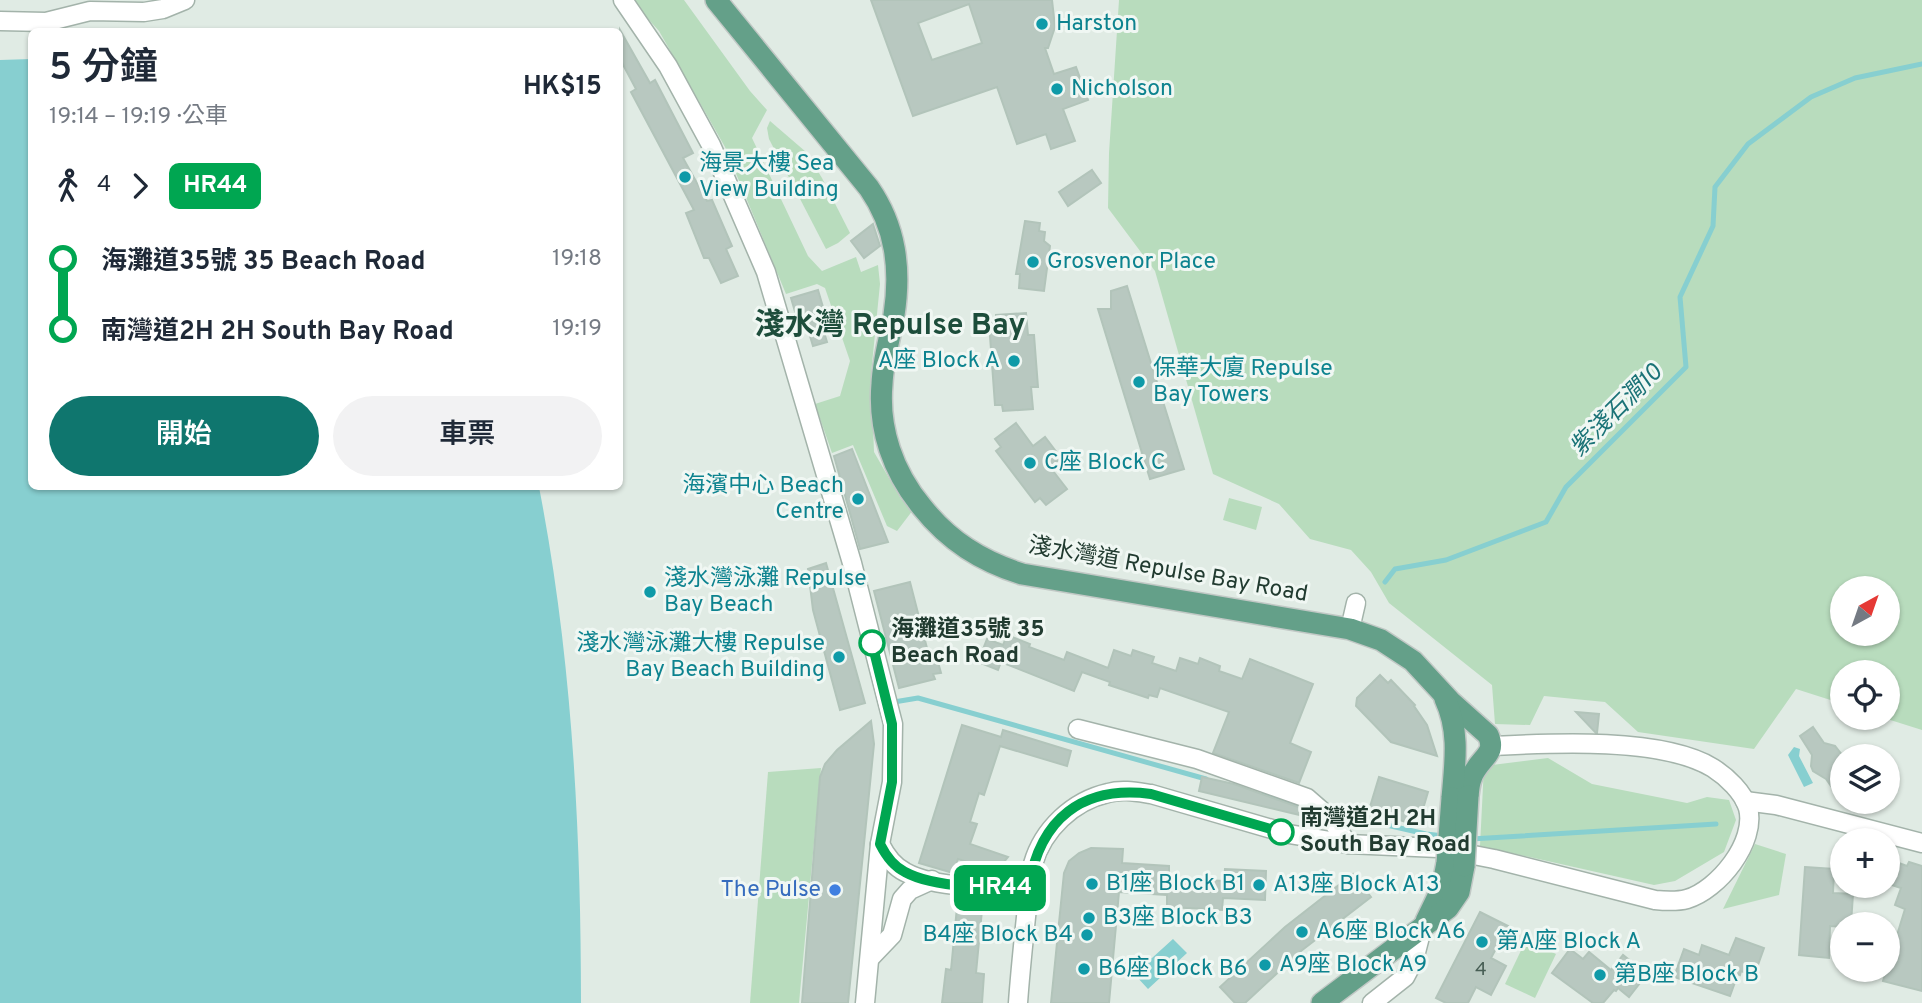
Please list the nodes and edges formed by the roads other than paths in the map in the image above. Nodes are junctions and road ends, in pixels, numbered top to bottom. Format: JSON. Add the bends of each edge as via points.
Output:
{"nodes":[{"id":1,"x":185,"y":0,"type":"edge"},
{"id":2,"x":623,"y":0,"type":"edge"},
{"id":3,"x":716,"y":0,"type":"edge"},
{"id":4,"x":0,"y":20,"type":"edge"},
{"id":5,"x":1356,"y":603,"type":"dead end"},
{"id":6,"x":1349,"y":629,"type":"junction"},
{"id":7,"x":1439,"y":688,"type":"junction"},
{"id":8,"x":1078,"y":729,"type":"dead end"},
{"id":9,"x":1456,"y":744,"type":"junction"},
{"id":10,"x":1486,"y":746,"type":"junction"},
{"id":11,"x":1460,"y":797,"type":"junction"},
{"id":12,"x":1745,"y":801,"type":"junction"},
{"id":13,"x":1344,"y":838,"type":"junction"},
{"id":14,"x":1922,"y":843,"type":"edge"},
{"id":15,"x":880,"y":844,"type":"junction"},
{"id":16,"x":932,"y":880,"type":"junction"},
{"id":17,"x":1029,"y":886,"type":"junction"},
{"id":18,"x":1422,"y":929,"type":"junction"},
{"id":19,"x":870,"y":958,"type":"junction"},
{"id":20,"x":866,"y":1003,"type":"edge"},
{"id":21,"x":1018,"y":1003,"type":"edge"},
{"id":22,"x":1322,"y":1003,"type":"edge"},
{"id":23,"x":1372,"y":1003,"type":"edge"}],
"edges":[{"from":1,"to":4,"type":"street","via":[[144,12],[90,11],[46,22]]},
{"from":2,"to":15,"type":"street","via":[[668,66],[711,145],[770,285],[852,563],[892,724],[892,782]]},
{"from":3,"to":6,"type":"main road","name":"淺水灣道 Repulse Bay Road","via":[[869,188],[889,223],[897,281],[881,384],[884,429],[901,477],[943,532],[976,556],[1022,574]]},
{"from":5,"to":6,"type":"street"},
{"from":6,"to":7,"type":"main road","name":"淺水灣道 Repulse Bay Road","via":[[1394,647]]},
{"from":7,"to":9,"type":"main road","name":"淺水灣道 Repulse Bay Road","via":[[1452,716]]},
{"from":7,"to":10,"type":"main road","name":"淺水灣道 Repulse Bay Road"},
{"from":8,"to":13,"type":"street","via":[[1196,759],[1307,798]]},
{"from":9,"to":10,"type":"main road","via":[[1467,762]]},
{"from":9,"to":10,"type":"main road","via":[[1468,727],[1479,728]]},
{"from":9,"to":11,"type":"main road","name":"淺水灣道 Repulse Bay Road"},
{"from":10,"to":11,"type":"main road","name":"淺水灣道 Repulse Bay Road"},
{"from":10,"to":12,"type":"street","via":[[1572,743],[1677,754],[1713,768]]},
{"from":11,"to":18,"type":"main road","name":"淺水灣道 Repulse Bay Road","bridge":true,"via":[[1455,864],[1461,884],[1453,902]]},
{"from":12,"to":13,"type":"street","via":[[1748,829],[1731,865],[1702,893],[1672,901],[1438,848]]},
{"from":12,"to":14,"type":"street"},
{"from":13,"to":17,"type":"street","via":[[1289,834],[1151,794],[1109,792],[1059,819],[1039,848]]},
{"from":15,"to":16,"type":"street","via":[[898,868]]},
{"from":15,"to":19,"type":"street"},
{"from":16,"to":17,"type":"street","via":[[988,888]]},
{"from":16,"to":19,"type":"street","via":[[910,890],[902,900],[892,935]]},
{"from":17,"to":21,"type":"street"},
{"from":18,"to":22,"type":"main road","name":"淺水灣道 Repulse Bay Road"},
{"from":18,"to":23,"type":"street","via":[[1405,977]]},
{"from":19,"to":20,"type":"street"}]}
